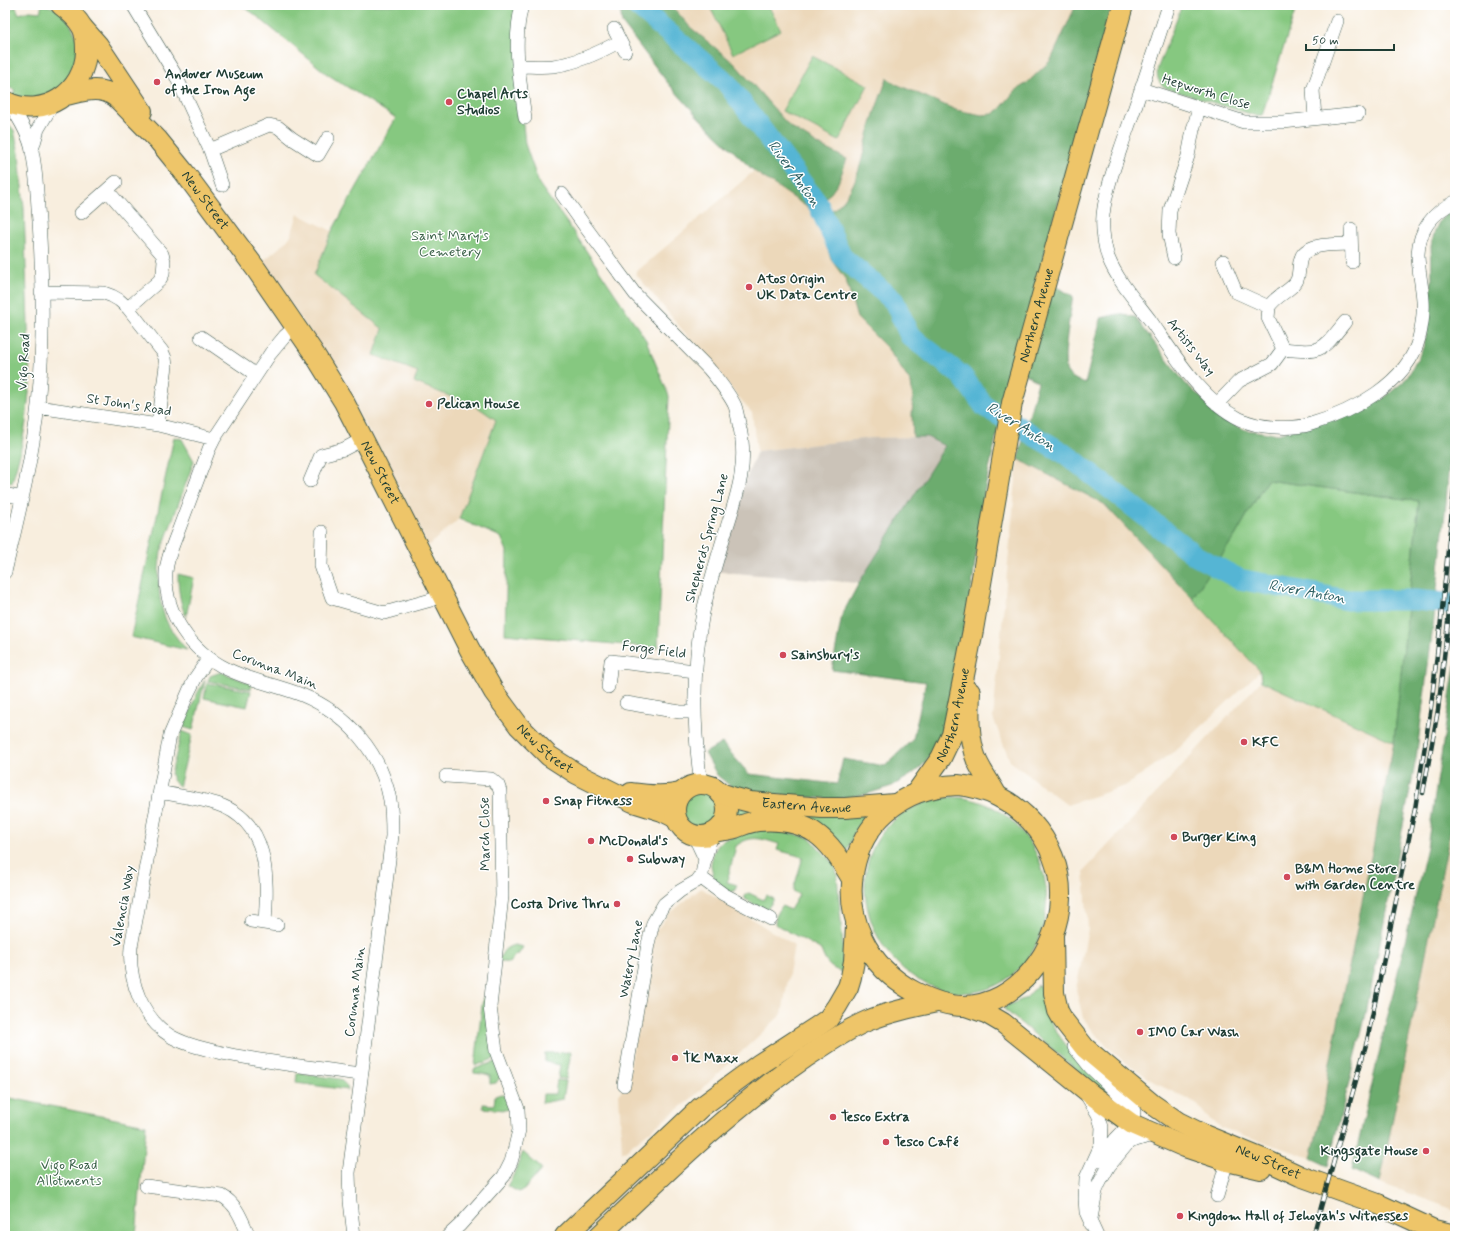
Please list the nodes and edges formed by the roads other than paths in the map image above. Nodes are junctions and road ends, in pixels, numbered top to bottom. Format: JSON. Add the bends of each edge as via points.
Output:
{"nodes":[{"id":1,"x":60,"y":5,"type":"edge"},
{"id":2,"x":134,"y":5,"type":"edge"},
{"id":3,"x":522,"y":5,"type":"edge"},
{"id":4,"x":1123,"y":5,"type":"edge"},
{"id":5,"x":1169,"y":5,"type":"edge"},
{"id":6,"x":81,"y":18,"type":"edge"},
{"id":7,"x":1336,"y":21,"type":"dead end"},
{"id":8,"x":614,"y":29,"type":"dead end"},
{"id":9,"x":518,"y":66,"type":"junction"},
{"id":10,"x":1141,"y":89,"type":"junction"},
{"id":11,"x":60,"y":98,"type":"junction"},
{"id":12,"x":7,"y":102,"type":"edge"},
{"id":13,"x":1199,"y":108,"type":"junction"},
{"id":14,"x":1358,"y":114,"type":"dead end"},
{"id":15,"x":525,"y":118,"type":"dead end"},
{"id":16,"x":1315,"y":118,"type":"junction"},
{"id":17,"x":328,"y":138,"type":"dead end"},
{"id":18,"x":158,"y":140,"type":"junction"},
{"id":19,"x":32,"y":150,"type":"junction"},
{"id":20,"x":210,"y":150,"type":"junction"},
{"id":21,"x":222,"y":185,"type":"dead end"},
{"id":22,"x":562,"y":194,"type":"dead end"},
{"id":23,"x":1455,"y":202,"type":"edge"},
{"id":24,"x":81,"y":213,"type":"dead end"},
{"id":25,"x":1351,"y":229,"type":"dead end"},
{"id":26,"x":1351,"y":244,"type":"junction"},
{"id":27,"x":1174,"y":258,"type":"dead end"},
{"id":28,"x":1223,"y":261,"type":"dead end"},
{"id":29,"x":1352,"y":262,"type":"dead end"},
{"id":30,"x":41,"y":292,"type":"junction"},
{"id":31,"x":1269,"y":307,"type":"junction"},
{"id":32,"x":128,"y":308,"type":"junction"},
{"id":33,"x":1345,"y":322,"type":"dead end"},
{"id":34,"x":296,"y":326,"type":"junction"},
{"id":35,"x":201,"y":337,"type":"dead end"},
{"id":36,"x":1284,"y":349,"type":"junction"},
{"id":37,"x":255,"y":374,"type":"junction"},
{"id":38,"x":1217,"y":404,"type":"junction"},
{"id":39,"x":38,"y":407,"type":"junction"},
{"id":40,"x":158,"y":425,"type":"junction"},
{"id":41,"x":214,"y":439,"type":"junction"},
{"id":42,"x":363,"y":439,"type":"junction"},
{"id":43,"x":310,"y":481,"type":"dead end"},
{"id":44,"x":5,"y":494,"type":"edge"},
{"id":45,"x":22,"y":498,"type":"junction"},
{"id":46,"x":322,"y":532,"type":"dead end"},
{"id":47,"x":5,"y":572,"type":"edge"},
{"id":48,"x":441,"y":594,"type":"junction"},
{"id":49,"x":973,"y":630,"type":"junction"},
{"id":50,"x":209,"y":658,"type":"junction"},
{"id":51,"x":695,"y":671,"type":"junction"},
{"id":52,"x":608,"y":686,"type":"dead end"},
{"id":53,"x":626,"y":703,"type":"dead end"},
{"id":54,"x":694,"y":712,"type":"junction"},
{"id":55,"x":446,"y":776,"type":"dead end"},
{"id":56,"x":701,"y":784,"type":"junction"},
{"id":57,"x":609,"y":789,"type":"junction"},
{"id":58,"x":160,"y":792,"type":"junction"},
{"id":59,"x":720,"y":792,"type":"junction"},
{"id":60,"x":681,"y":793,"type":"junction"},
{"id":61,"x":916,"y":793,"type":"junction"},
{"id":62,"x":996,"y":794,"type":"junction"},
{"id":63,"x":895,"y":804,"type":"junction"},
{"id":64,"x":676,"y":818,"type":"junction"},
{"id":65,"x":714,"y":832,"type":"junction"},
{"id":66,"x":690,"y":834,"type":"junction"},
{"id":67,"x":705,"y":859,"type":"junction"},
{"id":68,"x":700,"y":877,"type":"junction"},
{"id":69,"x":852,"y":879,"type":"junction"},
{"id":70,"x":771,"y":919,"type":"dead end"},
{"id":71,"x":250,"y":921,"type":"dead end"},
{"id":72,"x":856,"y":924,"type":"junction"},
{"id":73,"x":1053,"y":931,"type":"junction"},
{"id":74,"x":937,"y":1002,"type":"junction"},
{"id":75,"x":966,"y":1006,"type":"junction"},
{"id":76,"x":1068,"y":1028,"type":"junction"},
{"id":77,"x":360,"y":1074,"type":"junction"},
{"id":78,"x":1076,"y":1082,"type":"junction"},
{"id":79,"x":624,"y":1085,"type":"dead end"},
{"id":80,"x":1152,"y":1104,"type":"junction"},
{"id":81,"x":1131,"y":1133,"type":"junction"},
{"id":82,"x":1228,"y":1161,"type":"junction"},
{"id":83,"x":1300,"y":1176,"type":"junction"},
{"id":84,"x":146,"y":1186,"type":"dead end"},
{"id":85,"x":1086,"y":1190,"type":"junction"},
{"id":86,"x":1216,"y":1196,"type":"dead end"},
{"id":87,"x":1090,"y":1224,"type":"junction"},
{"id":88,"x":1439,"y":1233,"type":"edge"},
{"id":89,"x":1455,"y":1235,"type":"edge"},
{"id":90,"x":249,"y":1236,"type":"edge"},
{"id":91,"x":354,"y":1236,"type":"edge"},
{"id":92,"x":448,"y":1236,"type":"edge"},
{"id":93,"x":564,"y":1236,"type":"edge"},
{"id":94,"x":599,"y":1236,"type":"edge"},
{"id":95,"x":1097,"y":1236,"type":"edge"}],
"edges":[{"from":1,"to":6,"type":"main road"},
{"from":2,"to":20,"type":"street","via":[[176,76]]},
{"from":3,"to":9,"type":"street","via":[[517,34]]},
{"from":4,"to":49,"type":"main road","name":"Northern Avenue","via":[[1012,403]]},
{"from":5,"to":10,"type":"street","name":"Artists Way"},
{"from":6,"to":11,"type":"main road","via":[[86,46],[84,64],[76,82]]},
{"from":6,"to":18,"type":"main road","name":"New Street","via":[[146,117]]},
{"from":7,"to":16,"type":"street","via":[[1313,90]]},
{"from":8,"to":9,"type":"street","via":[[623,46],[577,62],[552,66]]},
{"from":9,"to":15,"type":"street"},
{"from":10,"to":13,"type":"street","name":"Hepworth Close"},
{"from":10,"to":38,"type":"street","name":"Artists Way","via":[[1106,197],[1103,231],[1108,256],[1123,284],[1192,379]]},
{"from":11,"to":12,"type":"main road","via":[[32,107]]},
{"from":11,"to":18,"type":"main road","name":"New Street","via":[[92,89],[111,93]]},
{"from":11,"to":19,"type":"street","name":"Vigo Road","via":[[38,129]]},
{"from":12,"to":19,"type":"street","name":"Vigo Road","via":[[17,115]]},
{"from":13,"to":16,"type":"street","name":"Hepworth Close","via":[[1244,122],[1283,122]]},
{"from":13,"to":27,"type":"street","via":[[1188,156],[1170,210],[1168,234]]},
{"from":14,"to":16,"type":"street","name":"Hepworth Close"},
{"from":17,"to":20,"type":"street","via":[[316,160],[278,127],[269,125]]},
{"from":18,"to":34,"type":"main road","name":"New Street","via":[[228,230]]},
{"from":19,"to":30,"type":"street","name":"Vigo Road","via":[[40,235]]},
{"from":20,"to":21,"type":"street"},
{"from":22,"to":51,"type":"street","name":"Shepherds Spring Lane","via":[[635,294],[709,369],[735,407],[742,434],[743,462],[738,492],[706,600]]},
{"from":23,"to":38,"type":"street","name":"Artists Way","via":[[1435,215],[1426,225],[1420,239],[1418,255],[1424,303],[1419,340],[1411,358],[1392,382],[1346,410],[1310,424],[1294,427],[1242,420]]},
{"from":24,"to":32,"type":"street","via":[[112,186],[162,254],[163,274],[159,281]]},
{"from":25,"to":26,"type":"street"},
{"from":26,"to":29,"type":"street"},
{"from":26,"to":31,"type":"street","via":[[1319,246],[1303,253],[1296,282]]},
{"from":28,"to":31,"type":"street","via":[[1236,292]]},
{"from":30,"to":32,"type":"street","via":[[104,293],[119,300]]},
{"from":30,"to":39,"type":"street","name":"Vigo Road"},
{"from":31,"to":36,"type":"street","via":[[1268,318]]},
{"from":32,"to":40,"type":"street","via":[[165,358]]},
{"from":33,"to":36,"type":"street","via":[[1319,350]]},
{"from":34,"to":37,"type":"street","name":"Corunna Main"},
{"from":34,"to":42,"type":"main road","name":"New Street","via":[[340,396]]},
{"from":35,"to":37,"type":"street"},
{"from":36,"to":38,"type":"street","via":[[1272,364],[1239,381]]},
{"from":37,"to":41,"type":"street","name":"Corunna Main"},
{"from":39,"to":40,"type":"street","name":"St John's Road"},
{"from":39,"to":45,"type":"street","name":"Vigo Road"},
{"from":40,"to":41,"type":"street","name":"St John's Road"},
{"from":41,"to":50,"type":"street","name":"Corunna Main","via":[[170,554],[166,573],[174,615],[185,634]]},
{"from":42,"to":43,"type":"street","via":[[344,449],[321,455]]},
{"from":42,"to":48,"type":"main road","name":"New Street"},
{"from":44,"to":45,"type":"street"},
{"from":45,"to":47,"type":"street","name":"Vigo Road"},
{"from":46,"to":48,"type":"street","via":[[321,566],[332,598],[384,613],[431,600]]},
{"from":48,"to":57,"type":"main road","name":"New Street","via":[[483,673],[526,734],[558,762]]},
{"from":49,"to":61,"type":"main road","name":"Northern Avenue","via":[[952,735],[941,758]]},
{"from":49,"to":62,"type":"main road","name":"Northern Avenue","via":[[969,721],[977,761]]},
{"from":50,"to":58,"type":"street","name":"Valencia Way","via":[[196,677],[170,735]]},
{"from":50,"to":77,"type":"street","name":"Corunna Main","via":[[243,676],[302,695],[340,717],[363,740],[382,774],[390,799],[392,836]]},
{"from":51,"to":52,"type":"street","name":"Forge Field","via":[[611,661]]},
{"from":51,"to":54,"type":"street","name":"Shepherds Spring Lane"},
{"from":53,"to":54,"type":"street"},
{"from":54,"to":56,"type":"street","name":"Shepherds Spring Lane"},
{"from":55,"to":92,"type":"street","name":"March Close","via":[[491,779],[500,791],[502,896],[490,1007],[496,1051],[518,1110],[519,1130],[511,1162],[504,1176]]},
{"from":56,"to":59,"type":"main road"},
{"from":56,"to":60,"type":"main road","name":"New Street","via":[[687,788]]},
{"from":57,"to":60,"type":"main road","name":"New Street","via":[[652,796]]},
{"from":57,"to":64,"type":"main road","name":"New Street","via":[[633,802]]},
{"from":58,"to":71,"type":"street","via":[[216,804],[229,809],[250,826],[260,845],[266,868],[271,924]]},
{"from":58,"to":77,"type":"street","name":"Valencia Way","via":[[130,957],[136,991],[147,1011],[160,1028],[172,1036],[204,1049],[247,1058]]},
{"from":59,"to":63,"type":"main road","name":"Eastern Avenue","via":[[750,802],[822,808]]},
{"from":59,"to":65,"type":"main road","via":[[727,812],[722,826]]},
{"from":60,"to":64,"type":"main road","via":[[675,805]]},
{"from":61,"to":62,"type":"main road","via":[[940,786],[958,785]]},
{"from":61,"to":63,"type":"main road"},
{"from":62,"to":73,"type":"main road","via":[[1010,802],[1034,823],[1051,854],[1056,867],[1060,894]]},
{"from":63,"to":69,"type":"main road","via":[[870,829],[859,852]]},
{"from":64,"to":66,"type":"main road","name":"New Street","via":[[680,827]]},
{"from":65,"to":66,"type":"main road","via":[[698,836]]},
{"from":65,"to":67,"type":"street"},
{"from":65,"to":69,"type":"main road","name":"Eastern Avenue","via":[[758,821],[784,822],[805,827],[819,835],[833,849]]},
{"from":66,"to":67,"type":"street"},
{"from":67,"to":68,"type":"street"},
{"from":68,"to":70,"type":"street","via":[[722,894]]},
{"from":68,"to":79,"type":"street","name":"Watery Lane","via":[[692,885],[672,896],[653,923]]},
{"from":69,"to":72,"type":"main road","via":[[852,903]]},
{"from":72,"to":74,"type":"main road","via":[[872,954],[887,972],[911,990]]},
{"from":72,"to":93,"type":"main road","via":[[852,977],[828,1019],[758,1065],[701,1107]]},
{"from":73,"to":75,"type":"main road","via":[[1038,964],[1021,983],[1006,994]]},
{"from":73,"to":76,"type":"main road","name":"New Street","via":[[1054,992],[1058,1011]]},
{"from":74,"to":75,"type":"main road"},
{"from":74,"to":94,"type":"main road","via":[[885,1014],[867,1021],[845,1032],[775,1079],[703,1139]]},
{"from":75,"to":78,"type":"main road","name":"New Street","via":[[1003,1023]]},
{"from":76,"to":80,"type":"main road","name":"New Street","via":[[1096,1058]]},
{"from":76,"to":81,"type":"street","via":[[1071,1042],[1077,1051],[1133,1108]]},
{"from":77,"to":91,"type":"street","name":"Corunna Main","via":[[349,1173]]},
{"from":78,"to":81,"type":"main road","name":"New Street"},
{"from":78,"to":85,"type":"street","via":[[1095,1108],[1102,1127],[1101,1145],[1086,1178]]},
{"from":80,"to":81,"type":"main road"},
{"from":80,"to":83,"type":"main road","name":"New Street","via":[[1178,1122],[1204,1135]]},
{"from":81,"to":82,"type":"main road","name":"New Street","via":[[1155,1134]]},
{"from":81,"to":85,"type":"street","via":[[1123,1130],[1108,1148]]},
{"from":81,"to":87,"type":"street","via":[[1100,1182]]},
{"from":82,"to":83,"type":"main road","name":"New Street","via":[[1266,1171]]},
{"from":82,"to":86,"type":"street"},
{"from":83,"to":88,"type":"main road","via":[[1362,1198]]},
{"from":84,"to":90,"type":"street","via":[[222,1196],[233,1205]]},
{"from":85,"to":87,"type":"street","via":[[1084,1206]]},
{"from":87,"to":95,"type":"street"},
{"from":88,"to":89,"type":"main road"}]}
